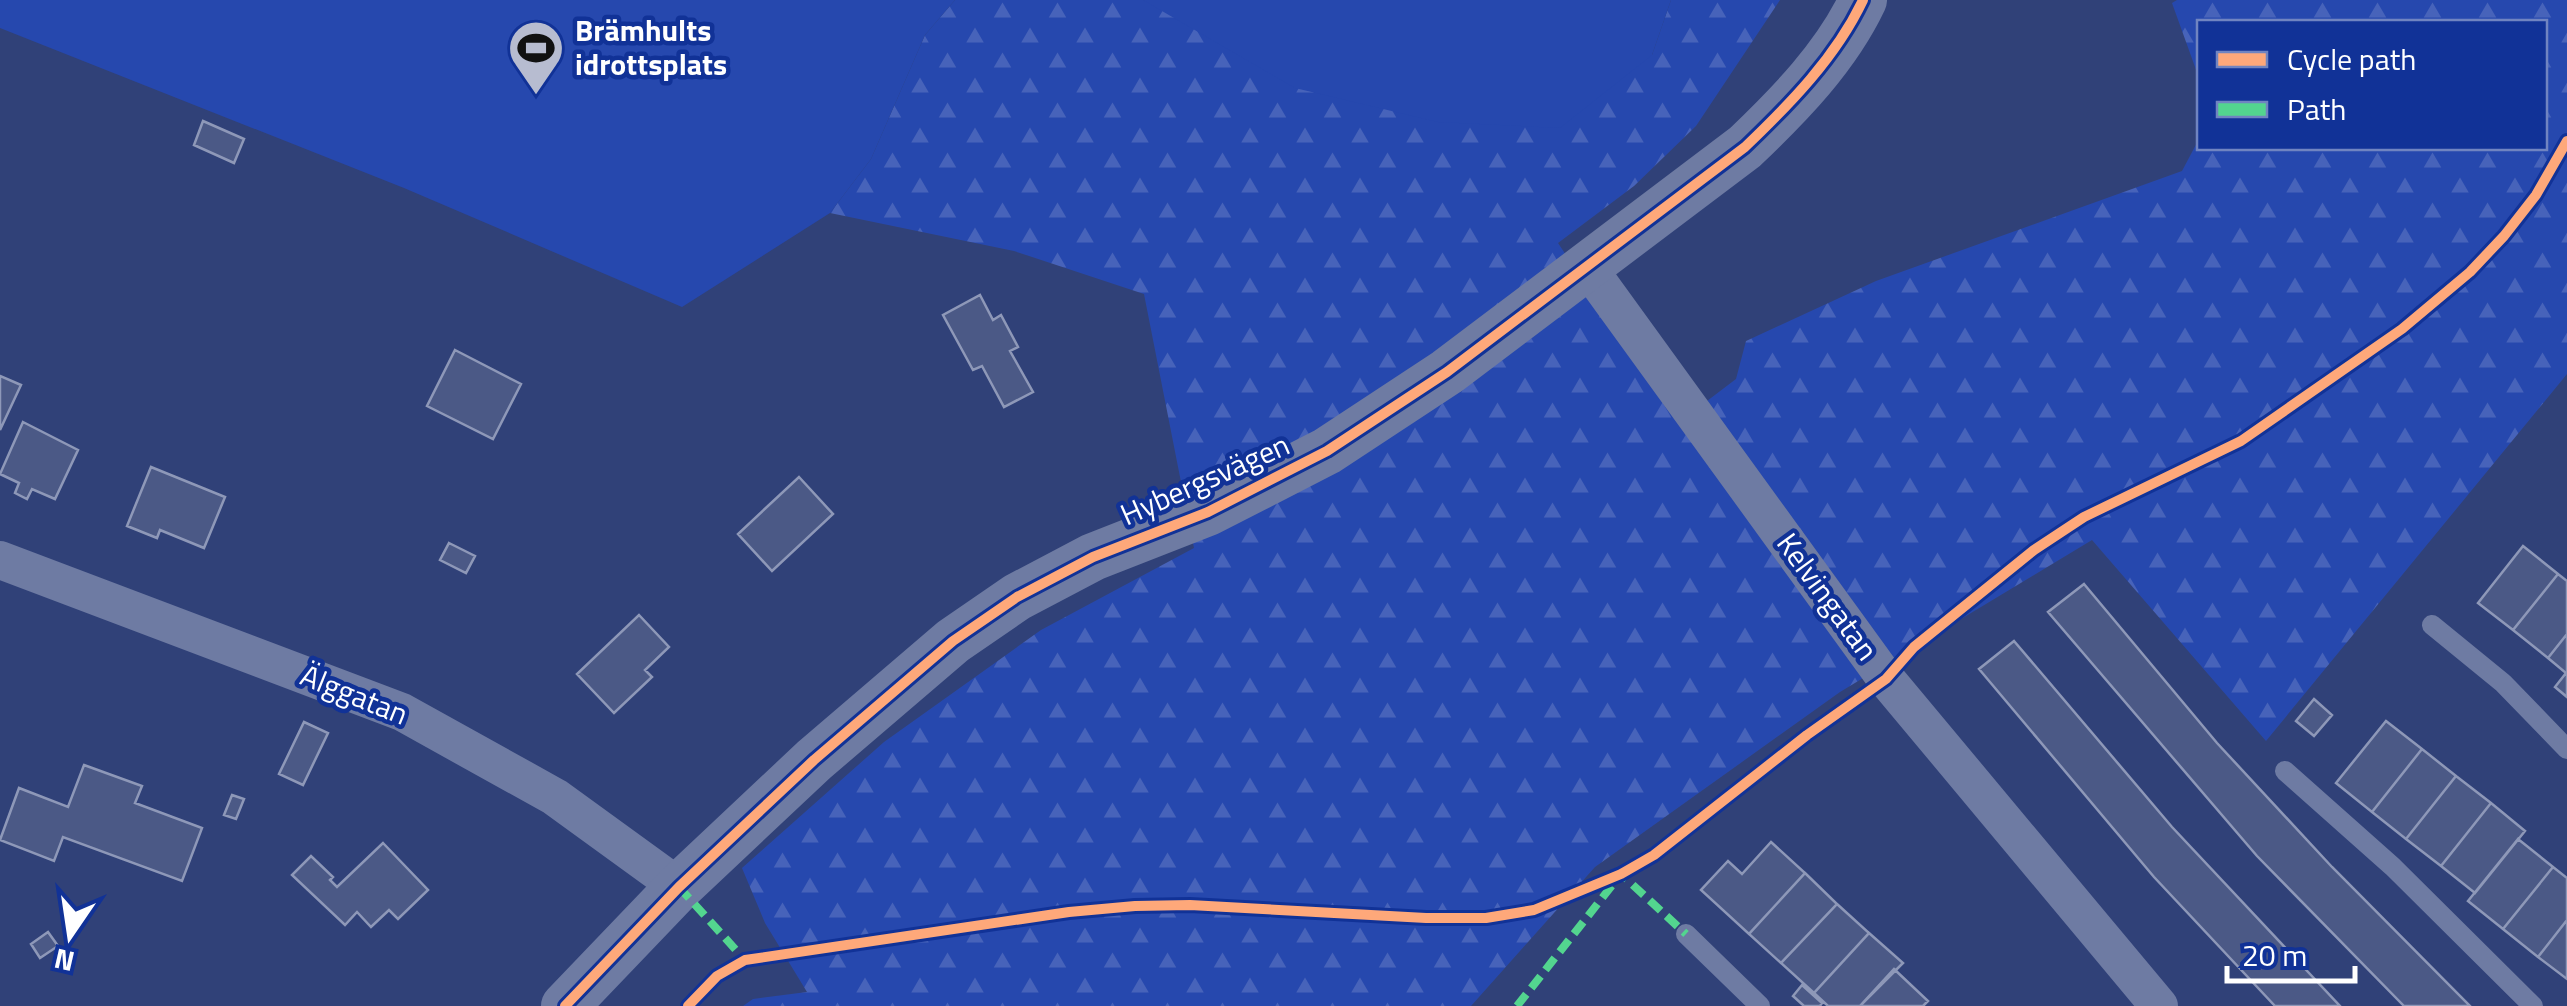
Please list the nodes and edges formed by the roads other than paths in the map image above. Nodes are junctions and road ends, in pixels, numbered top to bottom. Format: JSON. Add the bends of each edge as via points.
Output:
{"nodes":[{"id":1,"x":1864,"y":0,"type":"edge"},
{"id":2,"x":1588,"y":268,"type":"junction"},
{"id":3,"x":0,"y":560,"type":"edge"},
{"id":4,"x":2432,"y":625,"type":"dead end"},
{"id":5,"x":2567,"y":748,"type":"edge"},
{"id":6,"x":2285,"y":771,"type":"dead end"},
{"id":7,"x":679,"y":886,"type":"junction"},
{"id":8,"x":1686,"y":934,"type":"dead end"},
{"id":9,"x":564,"y":1006,"type":"edge"},
{"id":10,"x":1760,"y":1006,"type":"edge"},
{"id":11,"x":2160,"y":1006,"type":"edge"},
{"id":12,"x":2534,"y":1006,"type":"edge"}],
"edges":[{"from":1,"to":2,"type":"street","name":"Hybergsvägen","via":[[1789,105]]},
{"from":2,"to":7,"type":"street","name":"Hybergsvägen","via":[[1327,452],[1208,512],[1093,556],[1001,608],[814,760]]},
{"from":2,"to":11,"type":"street","name":"Kelvingatan","via":[[1886,679]]},
{"from":3,"to":7,"type":"street","name":"Älggatan","via":[[402,712],[556,797]]},
{"from":4,"to":5,"type":"lane"},
{"from":6,"to":12,"type":"lane"},
{"from":7,"to":9,"type":"street","name":"Hybergsvägen"},
{"from":8,"to":10,"type":"lane"}]}
